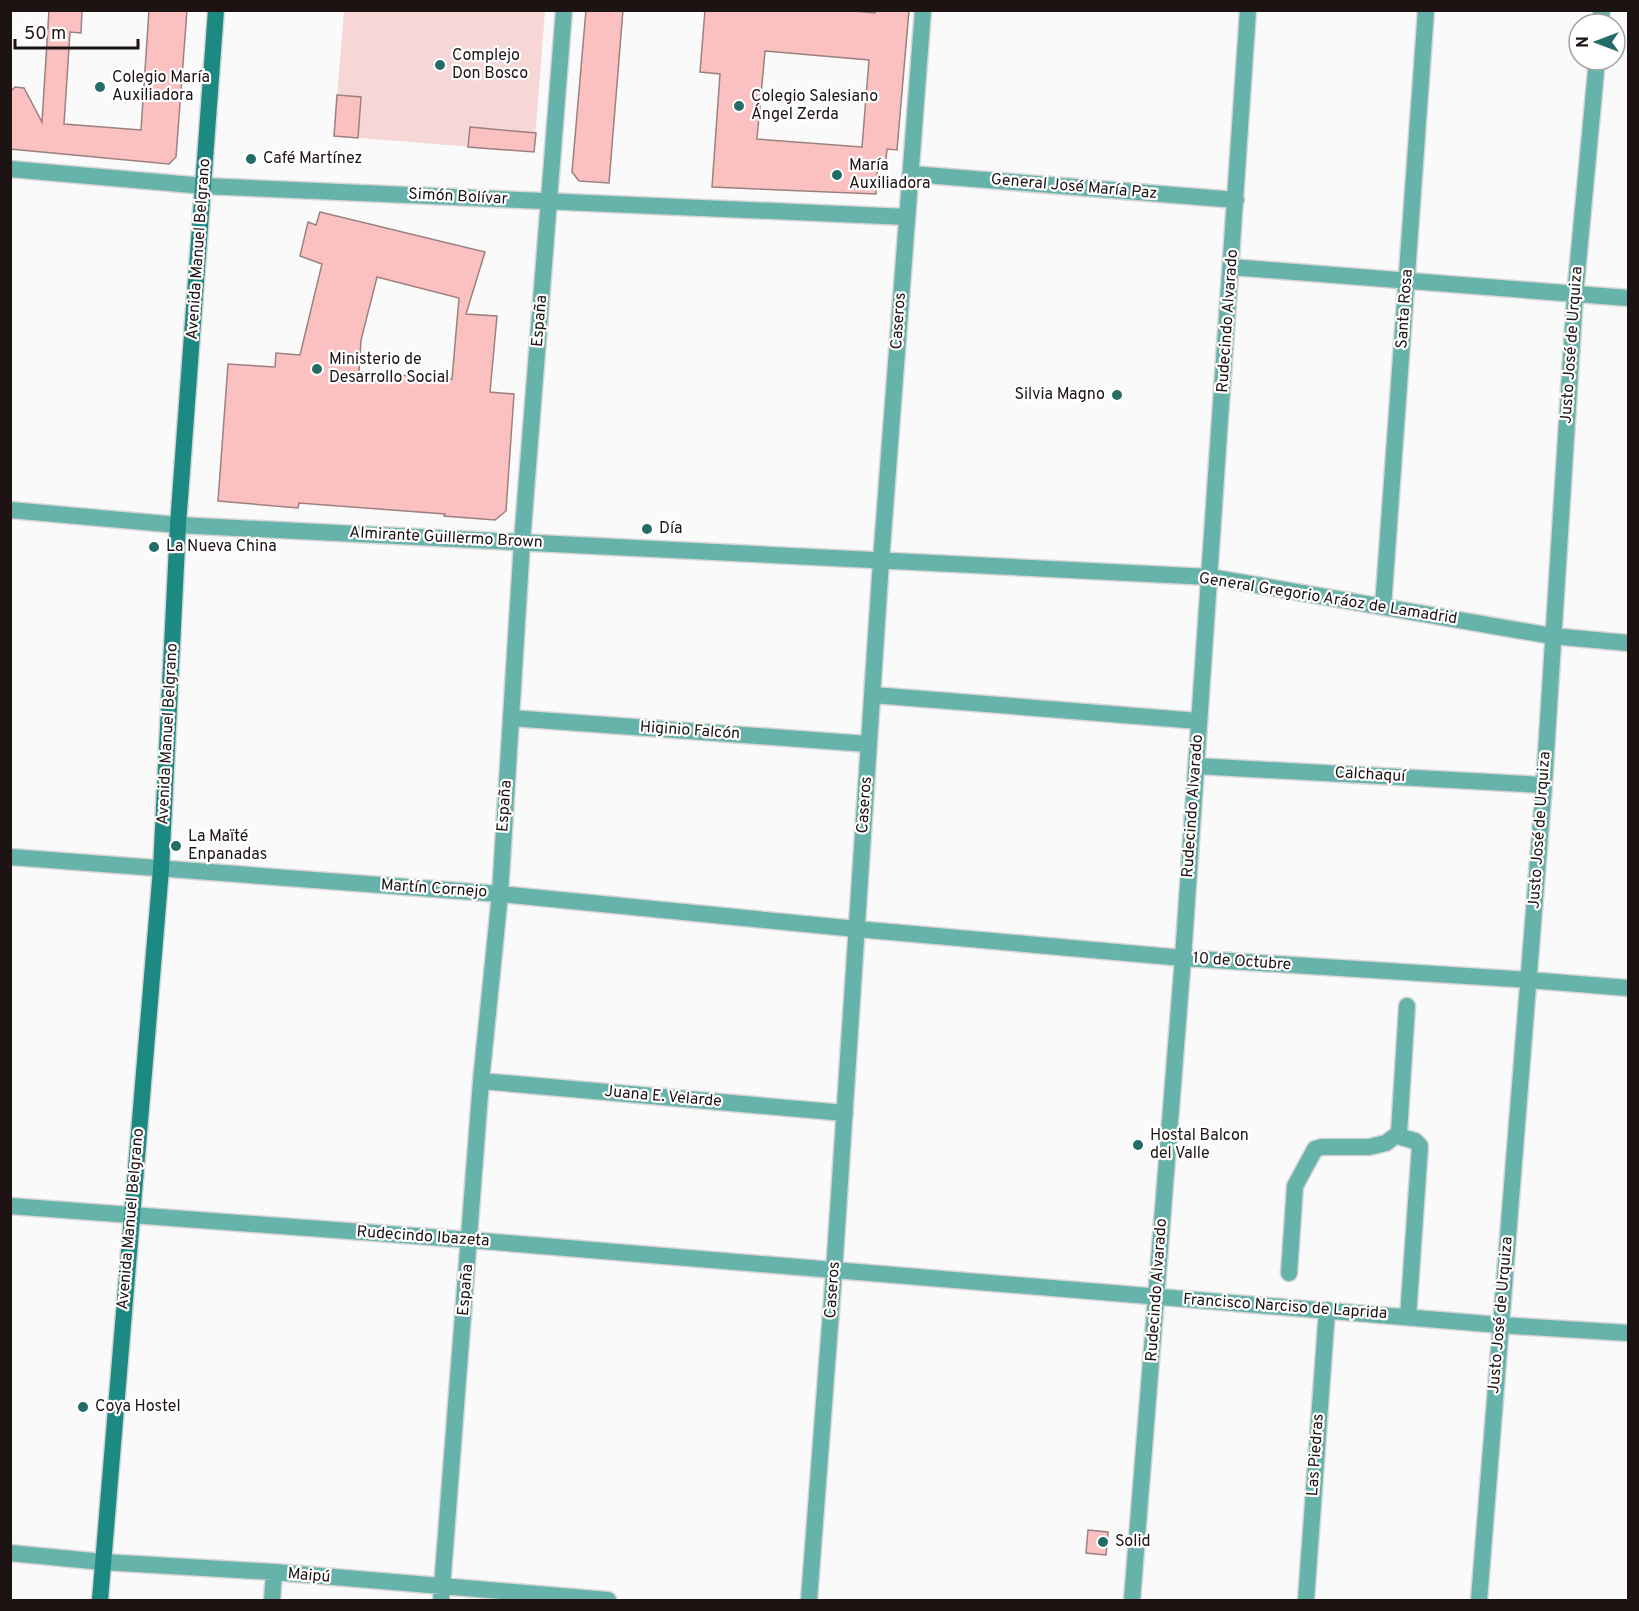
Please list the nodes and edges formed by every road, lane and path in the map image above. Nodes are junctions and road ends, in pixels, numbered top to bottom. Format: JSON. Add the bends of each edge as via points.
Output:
{"nodes":[{"id":1,"x":216,"y":10,"type":"edge"},
{"id":2,"x":564,"y":10,"type":"edge"},
{"id":3,"x":923,"y":10,"type":"edge"},
{"id":4,"x":1248,"y":10,"type":"edge"},
{"id":5,"x":1426,"y":10,"type":"edge"},
{"id":6,"x":1596,"y":72,"type":"edge"},
{"id":7,"x":10,"y":169,"type":"edge"},
{"id":8,"x":912,"y":174,"type":"junction"},
{"id":9,"x":204,"y":186,"type":"junction"},
{"id":10,"x":1236,"y":200,"type":"junction"},
{"id":11,"x":549,"y":202,"type":"junction"},
{"id":12,"x":907,"y":217,"type":"junction"},
{"id":13,"x":1231,"y":267,"type":"junction"},
{"id":14,"x":1407,"y":282,"type":"junction"},
{"id":15,"x":1575,"y":295,"type":"junction"},
{"id":16,"x":1629,"y":298,"type":"edge"},
{"id":17,"x":10,"y":510,"type":"edge"},
{"id":18,"x":178,"y":525,"type":"junction"},
{"id":19,"x":522,"y":542,"type":"junction"},
{"id":20,"x":881,"y":561,"type":"junction"},
{"id":21,"x":1210,"y":577,"type":"junction"},
{"id":22,"x":1383,"y":607,"type":"junction"},
{"id":23,"x":1552,"y":636,"type":"junction"},
{"id":24,"x":1629,"y":643,"type":"edge"},
{"id":25,"x":873,"y":695,"type":"junction"},
{"id":26,"x":511,"y":718,"type":"junction"},
{"id":27,"x":1199,"y":721,"type":"junction"},
{"id":28,"x":868,"y":744,"type":"junction"},
{"id":29,"x":1196,"y":766,"type":"junction"},
{"id":30,"x":1544,"y":784,"type":"junction"},
{"id":31,"x":10,"y":857,"type":"edge"},
{"id":32,"x":161,"y":869,"type":"junction"},
{"id":33,"x":500,"y":894,"type":"junction"},
{"id":34,"x":857,"y":929,"type":"junction"},
{"id":35,"x":1183,"y":958,"type":"junction"},
{"id":36,"x":1529,"y":980,"type":"junction"},
{"id":37,"x":1629,"y":988,"type":"edge"},
{"id":38,"x":1407,"y":1006,"type":"dead end"},
{"id":39,"x":481,"y":1081,"type":"junction"},
{"id":40,"x":845,"y":1113,"type":"junction"},
{"id":41,"x":1399,"y":1133,"type":"junction"},
{"id":42,"x":10,"y":1206,"type":"edge"},
{"id":43,"x":132,"y":1215,"type":"junction"},
{"id":44,"x":470,"y":1240,"type":"junction"},
{"id":45,"x":834,"y":1272,"type":"junction"},
{"id":46,"x":1289,"y":1274,"type":"dead end"},
{"id":47,"x":1157,"y":1297,"type":"junction"},
{"id":48,"x":1327,"y":1310,"type":"junction"},
{"id":49,"x":1408,"y":1317,"type":"junction"},
{"id":50,"x":1500,"y":1325,"type":"junction"},
{"id":51,"x":1629,"y":1333,"type":"edge"},
{"id":52,"x":10,"y":1553,"type":"edge"},
{"id":53,"x":103,"y":1562,"type":"junction"},
{"id":54,"x":274,"y":1572,"type":"junction"},
{"id":55,"x":441,"y":1594,"type":"edge"},
{"id":56,"x":100,"y":1600,"type":"edge"},
{"id":57,"x":272,"y":1600,"type":"edge"},
{"id":58,"x":608,"y":1600,"type":"edge"},
{"id":59,"x":809,"y":1600,"type":"edge"},
{"id":60,"x":1132,"y":1600,"type":"edge"},
{"id":61,"x":1306,"y":1600,"type":"edge"},
{"id":62,"x":1479,"y":1600,"type":"edge"}],
"edges":[{"from":1,"to":9,"type":"main road","name":"Avenida Manuel Belgrano"},
{"from":2,"to":11,"type":"street","name":"España"},
{"from":3,"to":8,"type":"street","name":"Caseros"},
{"from":4,"to":10,"type":"street","name":"Rudecindo Alvarado"},
{"from":5,"to":14,"type":"street","name":"Santa Rosa"},
{"from":6,"to":15,"type":"street","name":"Justo José de Urquiza"},
{"from":7,"to":9,"type":"street","name":"Simón Bolívar"},
{"from":8,"to":10,"type":"street","name":"General José María Paz"},
{"from":8,"to":12,"type":"street","name":"Caseros"},
{"from":9,"to":11,"type":"street","name":"Simón Bolívar"},
{"from":9,"to":18,"type":"main road","name":"Avenida Manuel Belgrano"},
{"from":10,"to":13,"type":"street","name":"Rudecindo Alvarado"},
{"from":11,"to":12,"type":"street","name":"Simón Bolívar"},
{"from":11,"to":19,"type":"street","name":"España"},
{"from":12,"to":20,"type":"street","name":"Caseros"},
{"from":13,"to":14,"type":"street"},
{"from":13,"to":21,"type":"street","name":"Rudecindo Alvarado"},
{"from":14,"to":15,"type":"street"},
{"from":14,"to":22,"type":"street","name":"Santa Rosa"},
{"from":15,"to":16,"type":"street"},
{"from":15,"to":23,"type":"street","name":"Justo José de Urquiza"},
{"from":17,"to":18,"type":"street","name":"Almirante Guillermo Brown"},
{"from":18,"to":19,"type":"street","name":"Almirante Guillermo Brown"},
{"from":18,"to":32,"type":"main road","name":"Avenida Manuel Belgrano"},
{"from":19,"to":20,"type":"street","name":"Almirante Guillermo Brown"},
{"from":19,"to":26,"type":"street","name":"España"},
{"from":20,"to":21,"type":"street","name":"General Gregorio Aráoz de Lamadrid"},
{"from":20,"to":25,"type":"street","name":"Caseros"},
{"from":21,"to":22,"type":"street","name":"General Gregorio Aráoz de Lamadrid"},
{"from":21,"to":27,"type":"street","name":"Rudecindo Alvarado"},
{"from":22,"to":23,"type":"street","name":"General Gregorio Aráoz de Lamadrid"},
{"from":23,"to":24,"type":"street","name":"General Gregorio Aráoz de Lamadrid"},
{"from":23,"to":30,"type":"street","name":"Justo José de Urquiza"},
{"from":25,"to":27,"type":"street"},
{"from":25,"to":28,"type":"street","name":"Caseros"},
{"from":26,"to":28,"type":"street","name":"Higinio Falcón"},
{"from":26,"to":33,"type":"street","name":"España"},
{"from":27,"to":29,"type":"street","name":"Rudecindo Alvarado"},
{"from":28,"to":34,"type":"street","name":"Caseros"},
{"from":29,"to":30,"type":"street","name":"Calchaquí"},
{"from":29,"to":35,"type":"street","name":"Rudecindo Alvarado"},
{"from":30,"to":36,"type":"street","name":"Justo José de Urquiza"},
{"from":31,"to":32,"type":"street","name":"Martín Cornejo"},
{"from":32,"to":33,"type":"street","name":"Martín Cornejo"},
{"from":32,"to":43,"type":"main road","name":"Avenida Manuel Belgrano"},
{"from":33,"to":34,"type":"street","name":"Martín Cornejo"},
{"from":33,"to":39,"type":"street","name":"España"},
{"from":34,"to":35,"type":"street","name":"10 de Octubre"},
{"from":34,"to":40,"type":"street","name":"Caseros"},
{"from":35,"to":36,"type":"street","name":"10 de Octubre"},
{"from":35,"to":47,"type":"street","name":"Rudecindo Alvarado"},
{"from":36,"to":37,"type":"street","name":"10 de Octubre"},
{"from":36,"to":50,"type":"street","name":"Justo José de Urquiza"},
{"from":38,"to":41,"type":"street"},
{"from":39,"to":40,"type":"street","name":"Juana E. Velarde"},
{"from":39,"to":44,"type":"street","name":"España"},
{"from":40,"to":45,"type":"street","name":"Caseros"},
{"from":41,"to":46,"type":"street","via":[[1386,1143],[1368,1147],[1315,1149],[1295,1186]]},
{"from":41,"to":49,"type":"street","via":[[1420,1146]]},
{"from":42,"to":43,"type":"street","name":"Rudecindo Ibazeta"},
{"from":43,"to":44,"type":"street","name":"Rudecindo Ibazeta"},
{"from":43,"to":53,"type":"main road","name":"Avenida Manuel Belgrano"},
{"from":44,"to":45,"type":"street","name":"Rudecindo Ibazeta"},
{"from":44,"to":55,"type":"street","name":"España"},
{"from":45,"to":47,"type":"street","name":"Francisco Narciso de Laprida"},
{"from":45,"to":59,"type":"street","name":"Caseros"},
{"from":47,"to":48,"type":"street","name":"Francisco Narciso de Laprida"},
{"from":47,"to":60,"type":"street","name":"Rudecindo Alvarado"},
{"from":48,"to":49,"type":"street","name":"Francisco Narciso de Laprida"},
{"from":48,"to":61,"type":"street","name":"Las Piedras"},
{"from":49,"to":50,"type":"street","name":"Francisco Narciso de Laprida"},
{"from":50,"to":51,"type":"street","name":"Francisco Narciso de Laprida"},
{"from":50,"to":62,"type":"street","name":"Justo José de Urquiza"},
{"from":52,"to":53,"type":"street","name":"Maipú"},
{"from":53,"to":54,"type":"street","name":"Maipú"},
{"from":53,"to":56,"type":"main road","name":"Avenida Manuel Belgrano"},
{"from":54,"to":55,"type":"street","name":"Maipú"},
{"from":54,"to":57,"type":"street"},
{"from":55,"to":58,"type":"street","name":"Maipú"}]}
